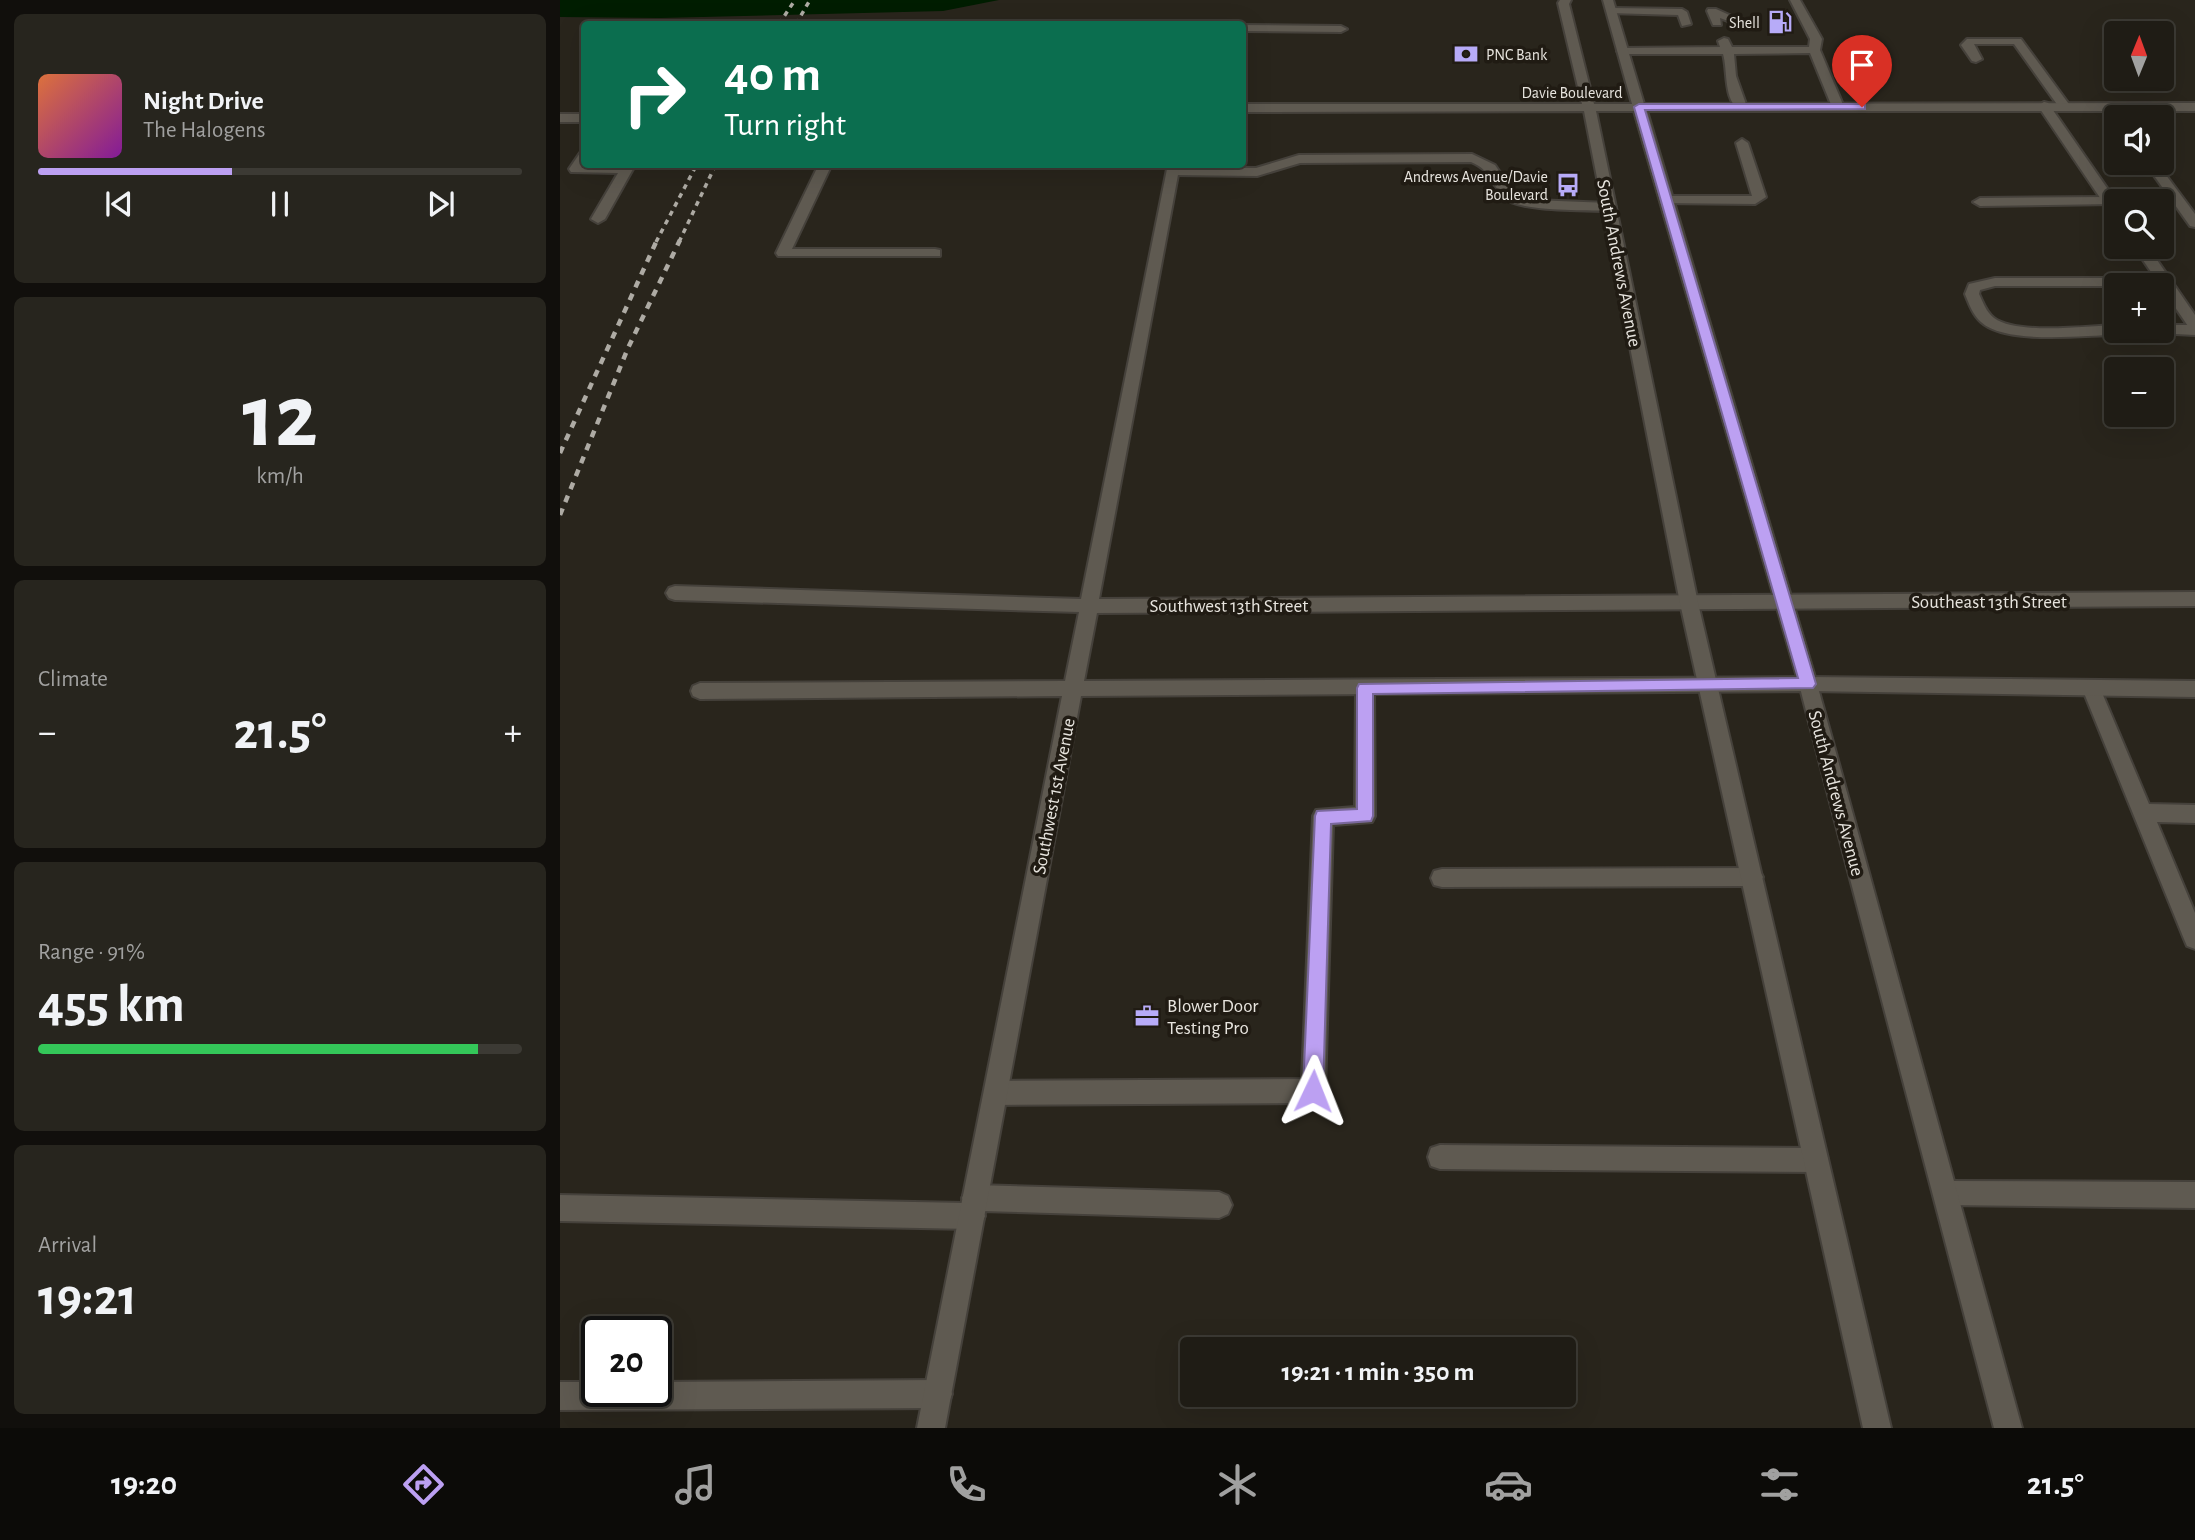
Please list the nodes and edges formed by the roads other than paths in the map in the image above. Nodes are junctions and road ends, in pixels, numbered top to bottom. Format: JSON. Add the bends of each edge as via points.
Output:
{"nodes":[{"id":1,"x":1566,"y":0,"type":"edge"},
{"id":2,"x":1795,"y":0,"type":"edge"},
{"id":3,"x":1610,"y":6,"type":"edge"},
{"id":4,"x":1699,"y":9,"type":"edge"},
{"id":5,"x":1686,"y":23,"type":"dead end"},
{"id":6,"x":1717,"y":23,"type":"dead end"},
{"id":7,"x":1742,"y":23,"type":"dead end"},
{"id":8,"x":1246,"y":28,"type":"edge"},
{"id":9,"x":1341,"y":29,"type":"dead end"},
{"id":10,"x":1726,"y":46,"type":"junction"},
{"id":11,"x":1814,"y":50,"type":"junction"},
{"id":12,"x":1623,"y":51,"type":"junction"},
{"id":13,"x":1976,"y":59,"type":"dead end"},
{"id":14,"x":2044,"y":106,"type":"junction"},
{"id":15,"x":1589,"y":107,"type":"junction"},
{"id":16,"x":1639,"y":107,"type":"junction"},
{"id":17,"x":1741,"y":107,"type":"junction"},
{"id":18,"x":1838,"y":107,"type":"junction"},
{"id":19,"x":2065,"y":107,"type":"junction"},
{"id":20,"x":2195,"y":107,"type":"edge"},
{"id":21,"x":1246,"y":108,"type":"edge"},
{"id":22,"x":2174,"y":108,"type":"edge"},
{"id":23,"x":2104,"y":111,"type":"edge"},
{"id":24,"x":560,"y":118,"type":"edge"},
{"id":25,"x":581,"y":118,"type":"edge"},
{"id":26,"x":1742,"y":143,"type":"dead end"},
{"id":27,"x":581,"y":160,"type":"edge"},
{"id":28,"x":824,"y":168,"type":"edge"},
{"id":29,"x":1174,"y":168,"type":"edge"},
{"id":30,"x":2160,"y":175,"type":"edge"},
{"id":31,"x":2104,"y":193,"type":"edge"},
{"id":32,"x":1666,"y":200,"type":"junction"},
{"id":33,"x":1980,"y":202,"type":"dead end"},
{"id":34,"x":2104,"y":206,"type":"edge"},
{"id":35,"x":1609,"y":207,"type":"junction"},
{"id":36,"x":598,"y":219,"type":"dead end"},
{"id":37,"x":2195,"y":223,"type":"edge"},
{"id":38,"x":935,"y":253,"type":"dead end"},
{"id":39,"x":2104,"y":282,"type":"edge"},
{"id":40,"x":2174,"y":296,"type":"edge"},
{"id":41,"x":2195,"y":328,"type":"edge"},
{"id":42,"x":2174,"y":329,"type":"edge"},
{"id":43,"x":2104,"y":330,"type":"edge"},
{"id":44,"x":675,"y":593,"type":"dead end"},
{"id":45,"x":2195,"y":599,"type":"edge"},
{"id":46,"x":1783,"y":602,"type":"junction"},
{"id":47,"x":1689,"y":603,"type":"junction"},
{"id":48,"x":1089,"y":606,"type":"junction"},
{"id":49,"x":1808,"y":684,"type":"junction"},
{"id":50,"x":1708,"y":685,"type":"junction"},
{"id":51,"x":1365,"y":688,"type":"junction"},
{"id":52,"x":2091,"y":688,"type":"junction"},
{"id":53,"x":2195,"y":689,"type":"edge"},
{"id":54,"x":1073,"y":690,"type":"junction"},
{"id":55,"x":700,"y":691,"type":"dead end"},
{"id":56,"x":2143,"y":813,"type":"junction"},
{"id":57,"x":2195,"y":814,"type":"edge"},
{"id":58,"x":1752,"y":877,"type":"junction"},
{"id":59,"x":1442,"y":878,"type":"dead end"},
{"id":60,"x":2195,"y":939,"type":"edge"},
{"id":61,"x":996,"y":1093,"type":"junction"},
{"id":62,"x":1440,"y":1157,"type":"dead end"},
{"id":63,"x":1816,"y":1160,"type":"junction"},
{"id":64,"x":1945,"y":1193,"type":"junction"},
{"id":65,"x":2195,"y":1195,"type":"edge"},
{"id":66,"x":1219,"y":1205,"type":"dead end"},
{"id":67,"x":973,"y":1207,"type":"junction"},
{"id":68,"x":560,"y":1208,"type":"edge"},
{"id":69,"x":938,"y":1394,"type":"junction"},
{"id":70,"x":560,"y":1396,"type":"edge"},
{"id":71,"x":931,"y":1428,"type":"edge"},
{"id":72,"x":1877,"y":1428,"type":"edge"},
{"id":73,"x":2008,"y":1428,"type":"edge"}],
"edges":[{"from":1,"to":15,"type":"main road","name":"South Andrews Avenue","via":[[1563,3]]},
{"from":2,"to":11,"type":"main road","via":[[1816,40]]},
{"from":3,"to":4,"type":"main road"},
{"from":3,"to":12,"type":"main road","name":"South Andrews Avenue"},
{"from":4,"to":5,"type":"main road"},
{"from":4,"to":6,"type":"main road"},
{"from":4,"to":7,"type":"main road"},
{"from":8,"to":9,"type":"main road"},
{"from":10,"to":11,"type":"main road"},
{"from":10,"to":12,"type":"main road"},
{"from":10,"to":17,"type":"main road"},
{"from":11,"to":18,"type":"main road"},
{"from":12,"to":16,"type":"main road","name":"South Andrews Avenue"},
{"from":13,"to":19,"type":"main road","via":[[1967,45],[1971,41],[2017,41]]},
{"from":14,"to":18,"type":"main road","name":"Davie Boulevard"},
{"from":14,"to":19,"type":"main road","name":"Davie Boulevard"},
{"from":14,"to":31,"type":"main road"},
{"from":15,"to":16,"type":"main road","name":"Davie Boulevard"},
{"from":15,"to":21,"type":"main road","name":"Davie Boulevard"},
{"from":15,"to":35,"type":"main road","name":"South Andrews Avenue"},
{"from":16,"to":17,"type":"main road","name":"Davie Boulevard"},
{"from":16,"to":32,"type":"main road","name":"South Andrews Avenue"},
{"from":17,"to":18,"type":"main road","name":"Davie Boulevard"},
{"from":19,"to":23,"type":"main road","name":"Davie Boulevard"},
{"from":20,"to":22,"type":"main road","name":"Davie Boulevard"},
{"from":24,"to":25,"type":"main road"},
{"from":26,"to":32,"type":"main road","via":[[1759,197],[1755,200]]},
{"from":27,"to":36,"type":"main road","via":[[575,169],[627,169]]},
{"from":28,"to":38,"type":"main road","via":[[783,253]]},
{"from":29,"to":35,"type":"main road","via":[[1257,172],[1300,159],[1472,158],[1485,162],[1500,177],[1509,196],[1532,204]]},
{"from":29,"to":48,"type":"main road","name":"Southwest 1st Avenue"},
{"from":30,"to":37,"type":"main road"},
{"from":32,"to":46,"type":"main road","name":"South Andrews Avenue"},
{"from":33,"to":34,"type":"main road"},
{"from":35,"to":47,"type":"main road","name":"South Andrews Avenue"},
{"from":39,"to":43,"type":"main road","via":[[1995,282],[1974,287],[1972,294],[1993,324],[2016,330]]},
{"from":40,"to":41,"type":"main road"},
{"from":41,"to":42,"type":"lane"},
{"from":44,"to":48,"type":"main road","name":"Southwest 13th Street"},
{"from":45,"to":46,"type":"main road","name":"Southeast 13th Street"},
{"from":46,"to":47,"type":"main road","name":"Southwest 13th Street"},
{"from":46,"to":49,"type":"main road","name":"South Andrews Avenue"},
{"from":47,"to":48,"type":"main road","name":"Southwest 13th Street"},
{"from":47,"to":50,"type":"main road","name":"South Andrews Avenue"},
{"from":48,"to":54,"type":"main road","name":"Southwest 1st Avenue"},
{"from":49,"to":50,"type":"main road"},
{"from":49,"to":52,"type":"main road"},
{"from":49,"to":64,"type":"main road","name":"South Andrews Avenue"},
{"from":50,"to":51,"type":"main road"},
{"from":50,"to":58,"type":"main road","name":"South Andrews Avenue"},
{"from":51,"to":54,"type":"main road"},
{"from":51,"to":61,"type":"main road","via":[[1365,816],[1323,816],[1313,1091]]},
{"from":52,"to":53,"type":"main road"},
{"from":52,"to":56,"type":"main road"},
{"from":54,"to":55,"type":"main road"},
{"from":54,"to":61,"type":"main road","name":"Southwest 1st Avenue"},
{"from":56,"to":57,"type":"main road"},
{"from":56,"to":60,"type":"main road"},
{"from":58,"to":59,"type":"main road"},
{"from":58,"to":63,"type":"main road","name":"South Andrews Avenue"},
{"from":61,"to":67,"type":"main road","name":"Southwest 1st Avenue"},
{"from":62,"to":63,"type":"main road"},
{"from":63,"to":72,"type":"main road","name":"South Andrews Avenue"},
{"from":64,"to":65,"type":"main road"},
{"from":64,"to":73,"type":"main road","name":"South Andrews Avenue"},
{"from":66,"to":67,"type":"main road"},
{"from":67,"to":68,"type":"main road"},
{"from":67,"to":69,"type":"main road","name":"Southwest 1st Avenue"},
{"from":69,"to":70,"type":"main road"},
{"from":69,"to":71,"type":"main road","name":"Southwest 1st Avenue"}]}
